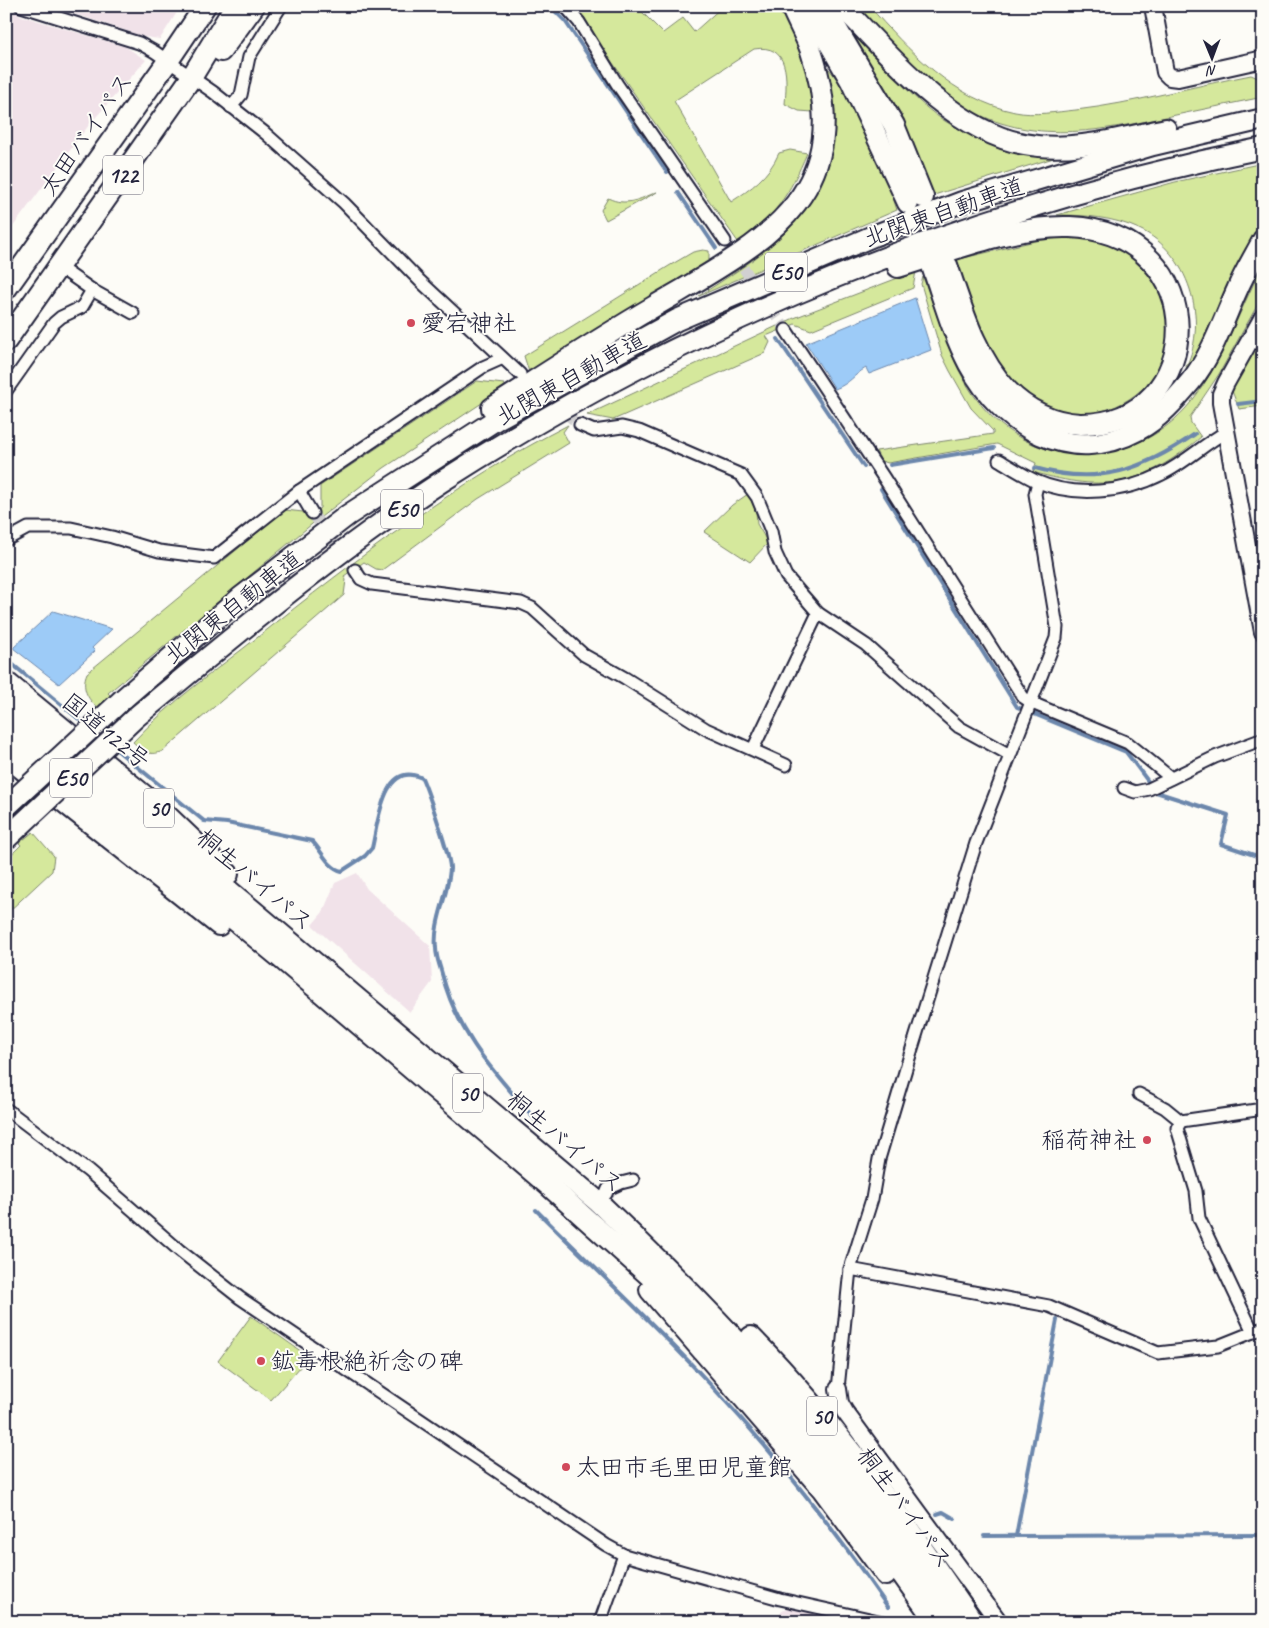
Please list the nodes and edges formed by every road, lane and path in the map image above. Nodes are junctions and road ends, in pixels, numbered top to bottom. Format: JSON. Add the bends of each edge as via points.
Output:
{"nodes":[{"id":1,"x":21,"y":6,"type":"edge"},
{"id":2,"x":205,"y":6,"type":"edge"},
{"id":3,"x":235,"y":6,"type":"edge"},
{"id":4,"x":254,"y":6,"type":"edge"},
{"id":5,"x":281,"y":6,"type":"edge"},
{"id":6,"x":565,"y":6,"type":"edge"},
{"id":7,"x":790,"y":6,"type":"edge"},
{"id":8,"x":796,"y":6,"type":"edge"},
{"id":9,"x":823,"y":6,"type":"edge"},
{"id":10,"x":842,"y":6,"type":"edge"},
{"id":11,"x":1153,"y":6,"type":"edge"},
{"id":12,"x":1263,"y":59,"type":"edge"},
{"id":13,"x":168,"y":62,"type":"junction"},
{"id":14,"x":191,"y":78,"type":"junction"},
{"id":15,"x":231,"y":107,"type":"junction"},
{"id":16,"x":1263,"y":110,"type":"edge"},
{"id":17,"x":1263,"y":119,"type":"edge"},
{"id":18,"x":1263,"y":148,"type":"edge"},
{"id":19,"x":1263,"y":240,"type":"edge"},
{"id":20,"x":725,"y":241,"type":"tunnel mouth"},
{"id":21,"x":59,"y":267,"type":"junction"},
{"id":22,"x":6,"y":290,"type":"edge"},
{"id":23,"x":92,"y":290,"type":"junction"},
{"id":24,"x":133,"y":313,"type":"dead end"},
{"id":25,"x":1263,"y":317,"type":"edge"},
{"id":26,"x":786,"y":330,"type":"tunnel mouth"},
{"id":27,"x":694,"y":339,"type":"junction"},
{"id":28,"x":6,"y":341,"type":"edge"},
{"id":29,"x":501,"y":359,"type":"junction"},
{"id":30,"x":520,"y":374,"type":"dead end"},
{"id":31,"x":6,"y":391,"type":"edge"},
{"id":32,"x":580,"y":425,"type":"tunnel mouth"},
{"id":33,"x":1226,"y":432,"type":"junction"},
{"id":34,"x":999,"y":460,"type":"dead end"},
{"id":35,"x":1038,"y":482,"type":"junction"},
{"id":36,"x":299,"y":491,"type":"junction"},
{"id":37,"x":312,"y":513,"type":"tunnel mouth"},
{"id":38,"x":348,"y":515,"type":"junction"},
{"id":39,"x":6,"y":540,"type":"edge"},
{"id":40,"x":355,"y":570,"type":"tunnel mouth"},
{"id":41,"x":818,"y":613,"type":"junction"},
{"id":42,"x":1263,"y":632,"type":"edge"},
{"id":43,"x":6,"y":682,"type":"edge"},
{"id":44,"x":6,"y":706,"type":"edge"},
{"id":45,"x":1029,"y":709,"type":"junction"},
{"id":46,"x":6,"y":731,"type":"edge"},
{"id":47,"x":1263,"y":738,"type":"edge"},
{"id":48,"x":753,"y":749,"type":"junction"},
{"id":49,"x":1010,"y":755,"type":"junction"},
{"id":50,"x":6,"y":756,"type":"edge"},
{"id":51,"x":786,"y":765,"type":"dead end"},
{"id":52,"x":1166,"y":781,"type":"junction"},
{"id":53,"x":1124,"y":788,"type":"dead end"},
{"id":54,"x":6,"y":807,"type":"edge"},
{"id":55,"x":6,"y":839,"type":"edge"},
{"id":56,"x":290,"y":954,"type":"junction"},
{"id":57,"x":1139,"y":1094,"type":"dead end"},
{"id":58,"x":6,"y":1109,"type":"edge"},
{"id":59,"x":1263,"y":1109,"type":"edge"},
{"id":60,"x":1181,"y":1121,"type":"junction"},
{"id":61,"x":633,"y":1180,"type":"dead end"},
{"id":62,"x":597,"y":1202,"type":"junction"},
{"id":63,"x":604,"y":1233,"type":"junction"},
{"id":64,"x":638,"y":1239,"type":"junction"},
{"id":65,"x":850,"y":1268,"type":"junction"},
{"id":66,"x":1258,"y":1330,"type":"edge"},
{"id":67,"x":838,"y":1389,"type":"joint"},
{"id":68,"x":624,"y":1555,"type":"junction"},
{"id":69,"x":600,"y":1622,"type":"edge"},
{"id":70,"x":883,"y":1622,"type":"edge"},
{"id":71,"x":919,"y":1622,"type":"edge"},
{"id":72,"x":936,"y":1622,"type":"edge"},
{"id":73,"x":956,"y":1622,"type":"edge"},
{"id":74,"x":973,"y":1622,"type":"edge"},
{"id":75,"x":999,"y":1622,"type":"edge"}],
"edges":[{"from":1,"to":13,"type":"street","via":[[127,38]]},
{"from":2,"to":13,"type":"highway","name":"太田バイパス","number":"122"},
{"from":3,"to":14,"type":"highway","number":"122"},
{"from":4,"to":14,"type":"highway","via":[[221,52]]},
{"from":5,"to":15,"type":"street","via":[[248,57],[241,95]]},
{"from":6,"to":20,"type":"street","via":[[579,22],[617,84]]},
{"from":7,"to":38,"type":"highway","via":[[810,50],[821,91],[823,121],[814,173],[788,216],[742,253],[605,334],[435,444]]},
{"from":8,"to":9,"type":"highway","via":[[822,32],[916,200],[894,125]]},
{"from":10,"to":16,"type":"highway","via":[[929,92],[960,117],[990,133],[1024,144],[1057,146],[1101,142]]},
{"from":11,"to":12,"type":"street","via":[[1165,72],[1170,77],[1178,78]]},
{"from":13,"to":14,"type":"street"},
{"from":13,"to":22,"type":"highway","name":"太田バイパス","number":"122"},
{"from":14,"to":15,"type":"street"},
{"from":14,"to":21,"type":"highway","number":"122"},
{"from":15,"to":29,"type":"street","via":[[344,203]]},
{"from":17,"to":38,"type":"highway","name":"北関東自動車道","number":"E50","via":[[1152,145],[962,202],[771,278],[677,320],[612,354],[496,419]]},
{"from":18,"to":27,"type":"highway","name":"北関東自動車道","number":"E50","via":[[1109,184],[990,220],[856,270]]},
{"from":19,"to":27,"type":"highway","via":[[1211,349],[1192,380],[1166,409],[1140,429],[1112,441],[1069,443],[1045,436],[1024,427],[1001,408],[982,386],[959,345],[940,267],[988,364],[1018,401],[1039,414],[1073,423],[1107,422],[1144,404],[1170,368],[1178,331],[1177,307],[1163,275],[1130,243],[1114,235],[1071,228],[1024,232],[992,239],[873,274],[787,309]]},
{"from":21,"to":23,"type":"street"},
{"from":21,"to":28,"type":"highway","number":"122"},
{"from":23,"to":24,"type":"street"},
{"from":23,"to":31,"type":"street","via":[[82,307],[54,323]]},
{"from":25,"to":33,"type":"street","via":[[1221,394]]},
{"from":26,"to":45,"type":"street","via":[[884,478]]},
{"from":27,"to":55,"type":"highway","name":"北関東自動車道","number":"E50","bridge":true,"via":[[629,371],[541,421],[440,483],[374,529],[228,641],[136,717]]},
{"from":29,"to":30,"type":"street"},
{"from":29,"to":36,"type":"street","via":[[483,367]]},
{"from":32,"to":41,"type":"street","via":[[594,431],[622,427],[639,431],[741,475],[757,498],[786,576]]},
{"from":33,"to":35,"type":"street","via":[[1170,470],[1136,484],[1084,491]]},
{"from":33,"to":42,"type":"street"},
{"from":34,"to":35,"type":"street"},
{"from":35,"to":45,"type":"street","via":[[1035,494],[1057,627],[1056,638]]},
{"from":36,"to":37,"type":"street"},
{"from":36,"to":39,"type":"street","via":[[214,558],[158,551],[71,528],[28,528]]},
{"from":38,"to":54,"type":"highway","name":"北関東自動車道","number":"E50","bridge":true,"via":[[240,598],[123,699]]},
{"from":40,"to":48,"type":"street","via":[[361,579],[372,584],[512,602],[532,608],[584,655],[706,729]]},
{"from":41,"to":48,"type":"street"},
{"from":41,"to":49,"type":"street","via":[[866,645],[959,728]]},
{"from":43,"to":56,"type":"highway","name":"国道122号","number":"50","via":[[158,807],[250,896]]},
{"from":44,"to":56,"type":"highway","name":"桐生バイパス","number":"50"},
{"from":45,"to":49,"type":"street"},
{"from":45,"to":52,"type":"street","via":[[1128,743]]},
{"from":46,"to":56,"type":"highway","name":"桐生バイパス","number":"50"},
{"from":47,"to":52,"type":"street"},
{"from":48,"to":51,"type":"street"},
{"from":49,"to":65,"type":"street","via":[[951,919]]},
{"from":50,"to":56,"type":"highway","number":"50","via":[[234,937]]},
{"from":52,"to":53,"type":"street","via":[[1135,792]]},
{"from":56,"to":62,"type":"highway","name":"桐生バイパス","number":"50"},
{"from":56,"to":63,"type":"highway","name":"桐生バイパス","number":"50"},
{"from":57,"to":60,"type":"street"},
{"from":58,"to":68,"type":"street","via":[[88,1171],[240,1298]]},
{"from":59,"to":60,"type":"street"},
{"from":60,"to":66,"type":"street","via":[[1177,1128],[1196,1191],[1199,1218]]},
{"from":61,"to":62,"type":"street","via":[[608,1189]]},
{"from":62,"to":64,"type":"highway","name":"桐生バイパス","number":"50"},
{"from":63,"to":71,"type":"highway","number":"50","via":[[685,1333],[823,1490]]},
{"from":63,"to":72,"type":"highway","name":"桐生バイパス","number":"50","via":[[691,1314],[777,1409],[835,1480]]},
{"from":64,"to":73,"type":"highway","name":"桐生バイパス","number":"50","via":[[700,1301],[810,1423],[845,1466]]},
{"from":64,"to":74,"type":"highway","number":"50","via":[[732,1318],[783,1369],[858,1458]]},
{"from":65,"to":66,"type":"street","via":[[1049,1306],[1158,1353],[1218,1346]]},
{"from":65,"to":67,"type":"street"},
{"from":67,"to":75,"type":"street","via":[[845,1412]]},
{"from":68,"to":69,"type":"street"},
{"from":68,"to":70,"type":"street","via":[[780,1599]]}]}
